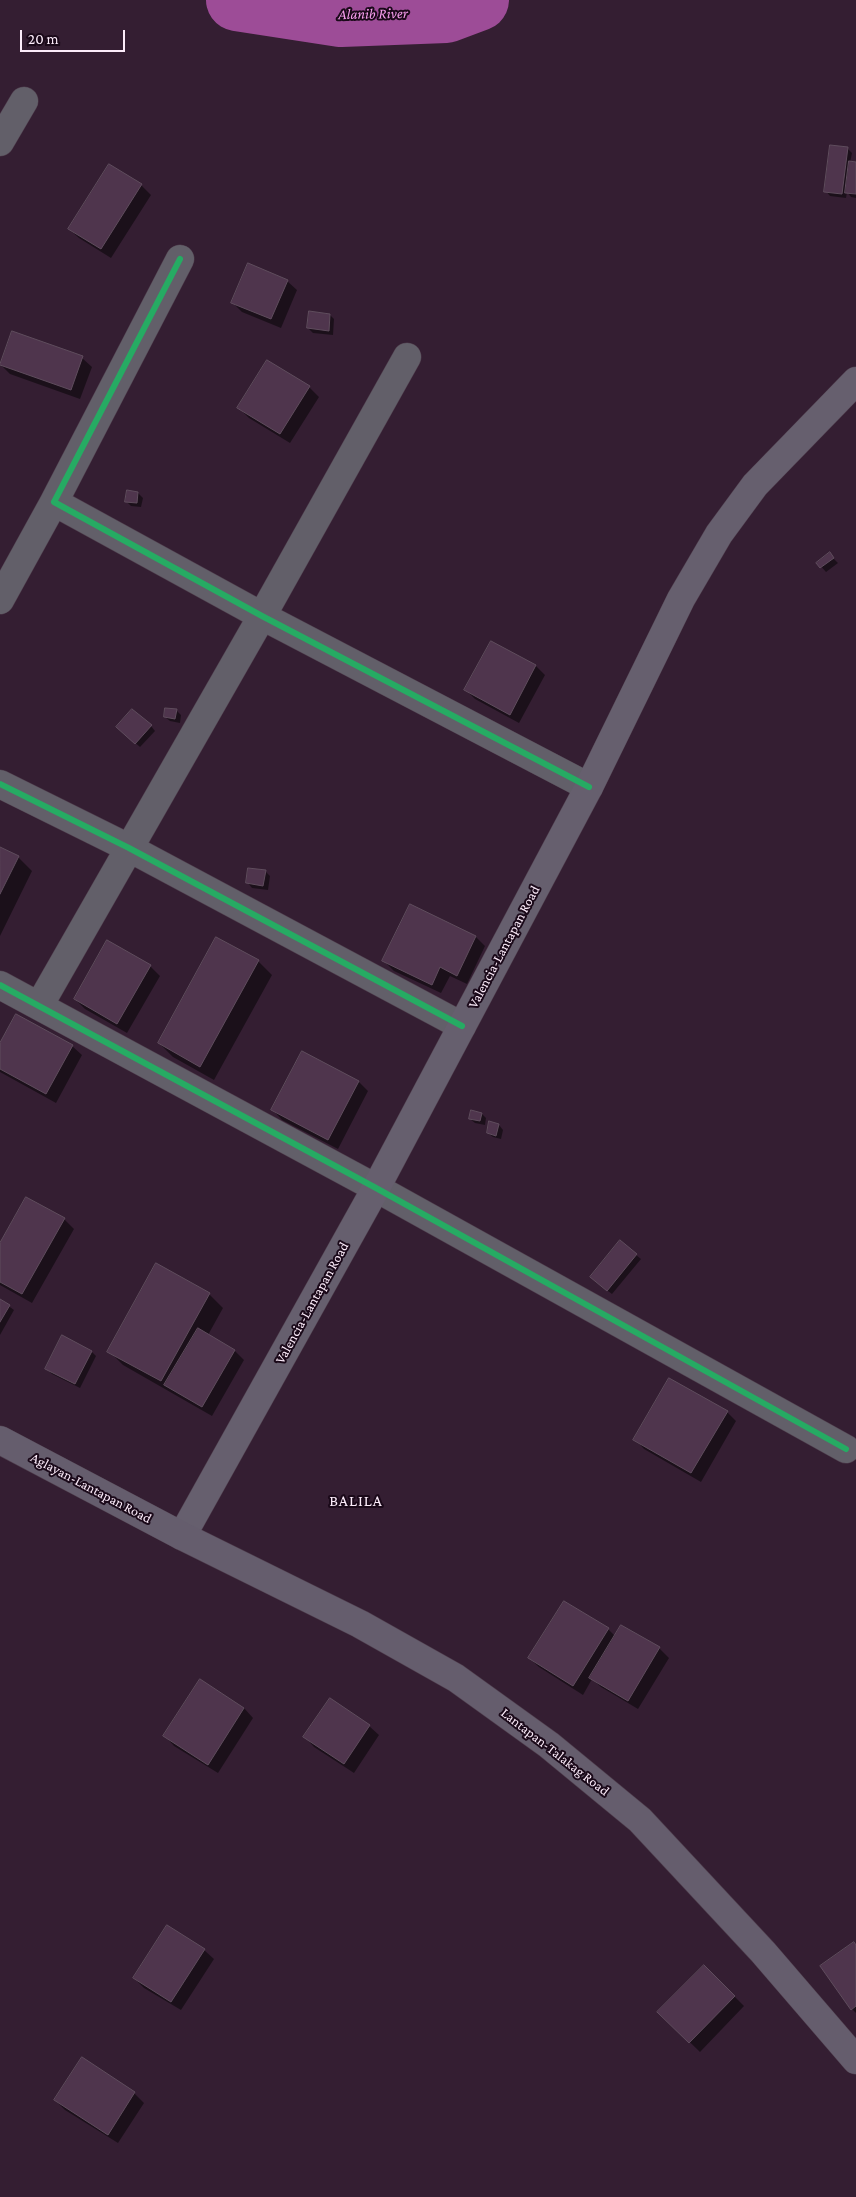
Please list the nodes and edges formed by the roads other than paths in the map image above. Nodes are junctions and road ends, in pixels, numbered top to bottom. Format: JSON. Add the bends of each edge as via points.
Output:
{"nodes":[{"id":1,"x":24,"y":101,"type":"dead end"},
{"id":2,"x":0,"y":142,"type":"edge"},
{"id":3,"x":180,"y":259,"type":"dead end"},
{"id":4,"x":407,"y":357,"type":"dead end"},
{"id":5,"x":856,"y":381,"type":"edge"},
{"id":6,"x":54,"y":502,"type":"junction"},
{"id":7,"x":0,"y":600,"type":"edge"},
{"id":8,"x":262,"y":616,"type":"junction"},
{"id":9,"x":0,"y":784,"type":"edge"},
{"id":10,"x":589,"y":788,"type":"junction"},
{"id":11,"x":129,"y":848,"type":"junction"},
{"id":12,"x":0,"y":985,"type":"edge"},
{"id":13,"x":39,"y":1006,"type":"junction"},
{"id":14,"x":462,"y":1026,"type":"junction"},
{"id":15,"x":376,"y":1188,"type":"junction"},
{"id":16,"x":0,"y":1440,"type":"edge"},
{"id":17,"x":846,"y":1449,"type":"dead end"},
{"id":18,"x":182,"y":1536,"type":"junction"},
{"id":19,"x":856,"y":2060,"type":"edge"}],
"edges":[{"from":1,"to":2,"type":"street"},
{"from":3,"to":6,"type":"street"},
{"from":4,"to":8,"type":"street"},
{"from":5,"to":10,"type":"main road","name":"Valencia-Lantapan Road","via":[[755,485],[719,534],[680,599]]},
{"from":6,"to":7,"type":"street"},
{"from":6,"to":8,"type":"street"},
{"from":8,"to":10,"type":"street"},
{"from":8,"to":11,"type":"street"},
{"from":9,"to":11,"type":"street"},
{"from":10,"to":14,"type":"main road","name":"Valencia-Lantapan Road"},
{"from":11,"to":13,"type":"street"},
{"from":11,"to":14,"type":"street"},
{"from":12,"to":13,"type":"street"},
{"from":13,"to":15,"type":"street"},
{"from":14,"to":15,"type":"main road","name":"Valencia-Lantapan Road"},
{"from":15,"to":17,"type":"street"},
{"from":15,"to":18,"type":"main road","name":"Valencia-Lantapan Road"},
{"from":16,"to":18,"type":"main road","name":"Aglayan-Lantapan Road"},
{"from":18,"to":19,"type":"main road","name":"Lantapan-Talakag Road","via":[[360,1624],[448,1674],[549,1745],[640,1820],[763,1952]]}]}
